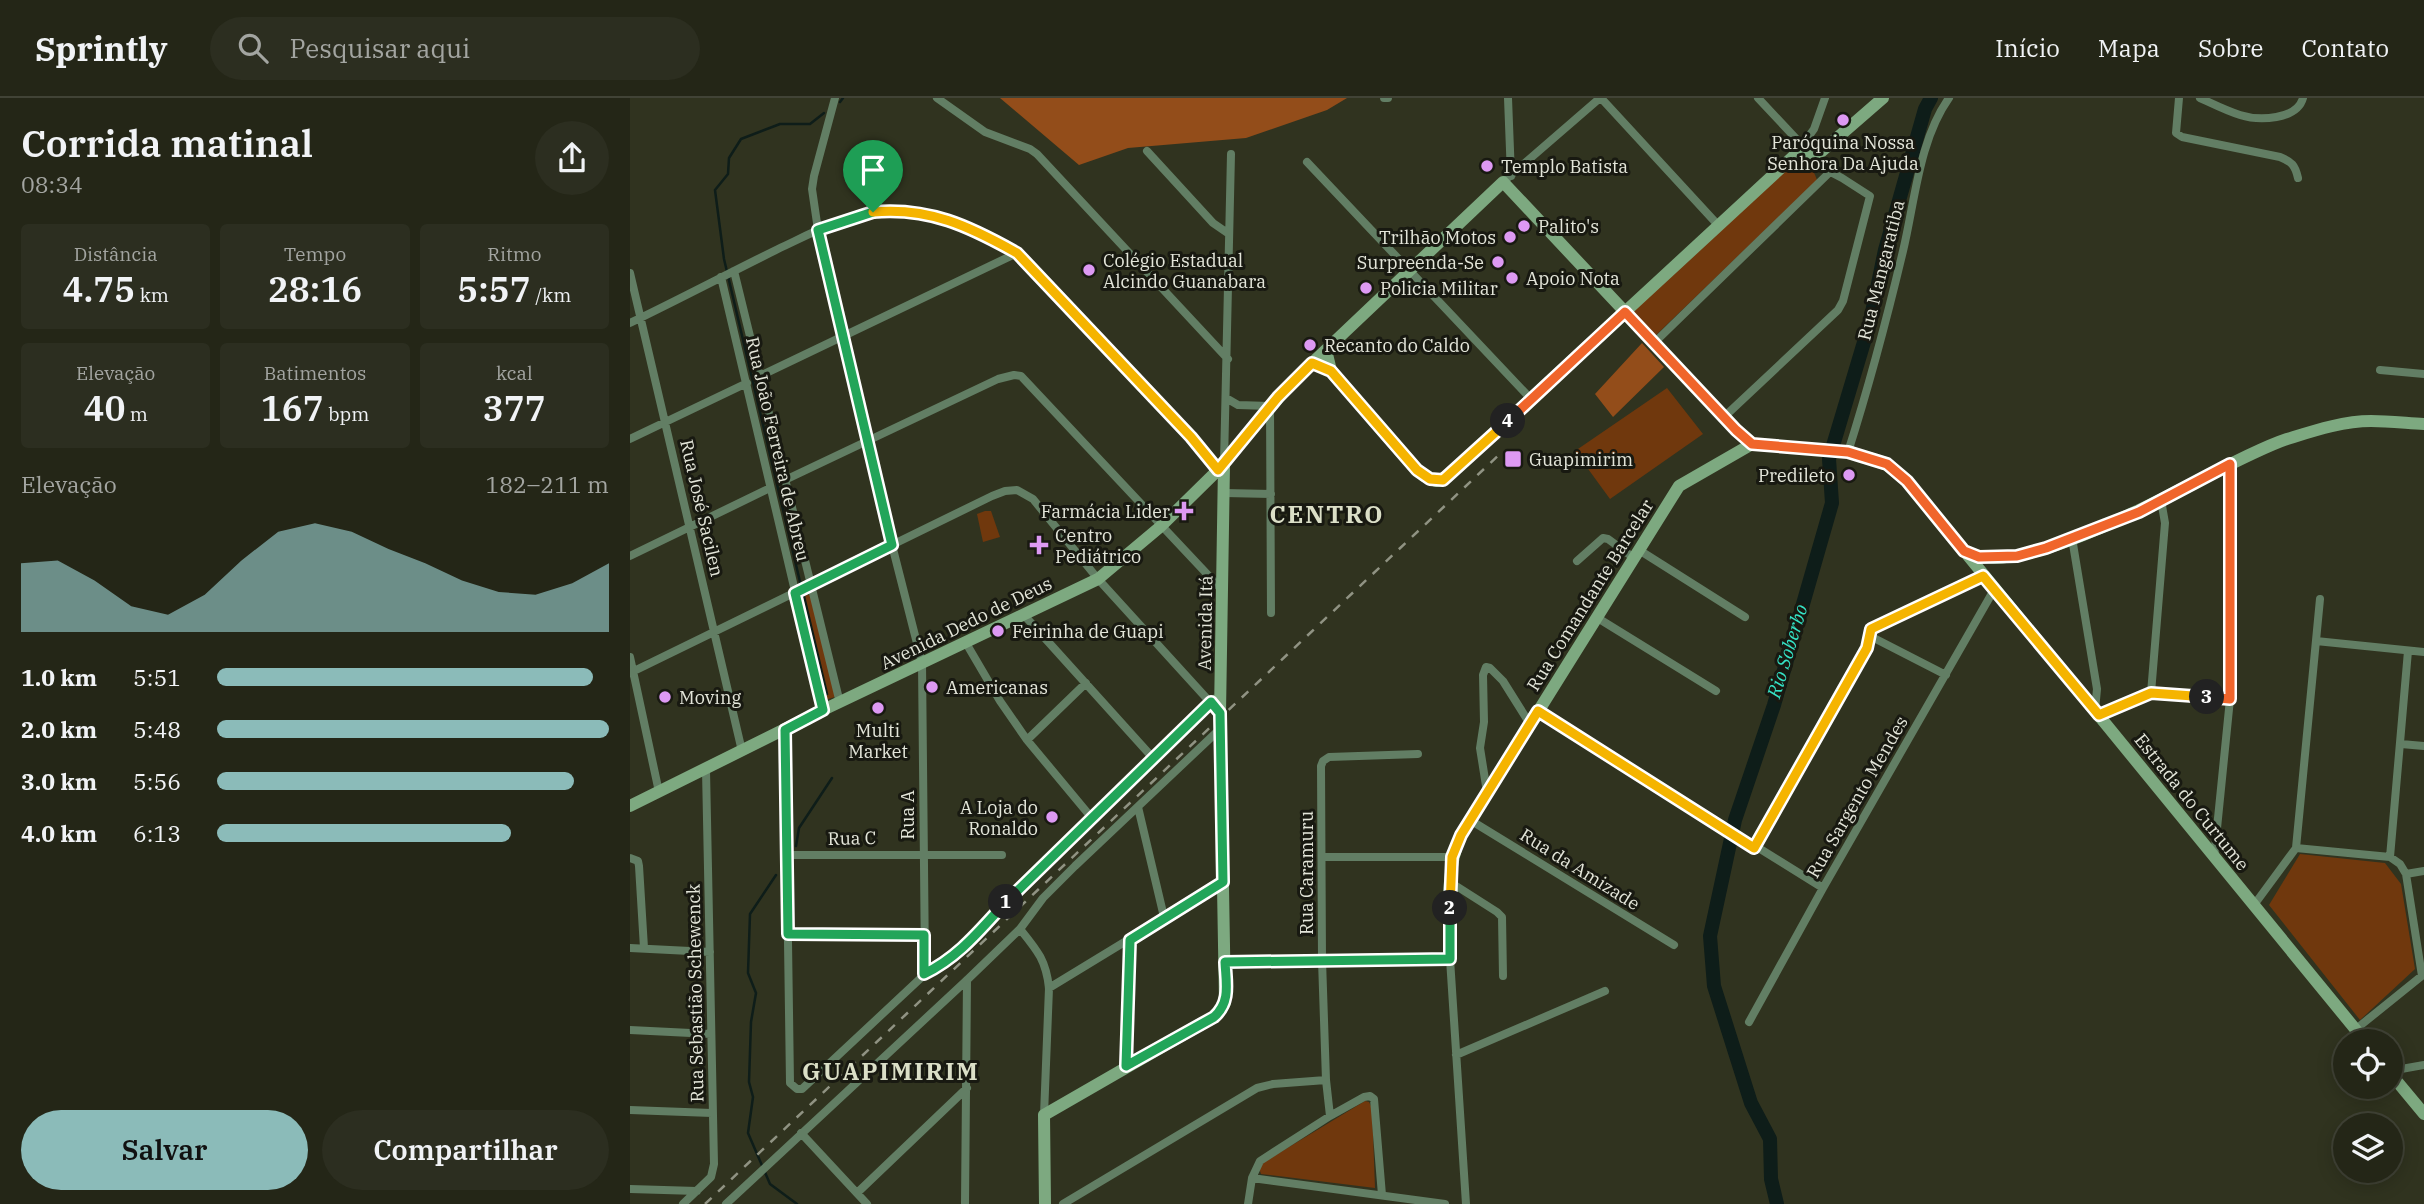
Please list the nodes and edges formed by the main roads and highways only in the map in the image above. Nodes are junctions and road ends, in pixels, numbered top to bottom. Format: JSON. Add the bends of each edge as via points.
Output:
{"nodes":[{"id":1,"x":1883,"y":98,"type":"edge"},
{"id":2,"x":1625,"y":312,"type":"junction"},
{"id":3,"x":1326,"y":351,"type":"junction"},
{"id":4,"x":1312,"y":363,"type":"junction"},
{"id":5,"x":1331,"y":371,"type":"junction"},
{"id":6,"x":2424,"y":424,"type":"edge"},
{"id":7,"x":1752,"y":444,"type":"junction"},
{"id":8,"x":1221,"y":468,"type":"junction"},
{"id":9,"x":1979,"y":566,"type":"junction"},
{"id":10,"x":630,"y":806,"type":"edge"},
{"id":11,"x":1225,"y":962,"type":"junction"},
{"id":12,"x":2356,"y":1029,"type":"edge"},
{"id":13,"x":2403,"y":1088,"type":"edge"},
{"id":14,"x":2424,"y":1114,"type":"edge"},
{"id":15,"x":1045,"y":1204,"type":"edge"}],
"edges":[{"from":1,"to":2,"type":"main road","via":[[1822,151],[1814,154],[1799,149]]},
{"from":2,"to":3,"type":"main road","name":"Avenida Dedo de Deus","via":[[1507,179]]},
{"from":2,"to":5,"type":"main road","via":[[1443,480],[1430,479],[1417,470]]},
{"from":2,"to":7,"type":"main road"},
{"from":3,"to":4,"type":"main road","name":"Avenida Dedo de Deus"},
{"from":3,"to":5,"type":"main road"},
{"from":4,"to":5,"type":"main road"},
{"from":4,"to":8,"type":"main road","name":"Avenida Dedo de Deus","via":[[1270,406]]},
{"from":6,"to":9,"type":"main road","via":[[2352,423],[2288,439],[2130,516]]},
{"from":7,"to":9,"type":"main road","via":[[1843,452],[1887,464]]},
{"from":7,"to":11,"type":"main road","name":"Rua Comandante Barcelar","via":[[1679,486],[1461,835],[1452,857],[1450,959]]},
{"from":8,"to":10,"type":"main road","name":"Avenida Dedo de Deus","via":[[1098,579]]},
{"from":8,"to":11,"type":"main road","name":"Avenida Itá","via":[[1225,493],[1220,713]]},
{"from":9,"to":12,"type":"main road","name":"Estrada do Curtume"},
{"from":11,"to":15,"type":"main road","name":"Avenida Itá","via":[[1226,1003],[1214,1017],[1044,1115]]},
{"from":13,"to":14,"type":"main road"}]}
